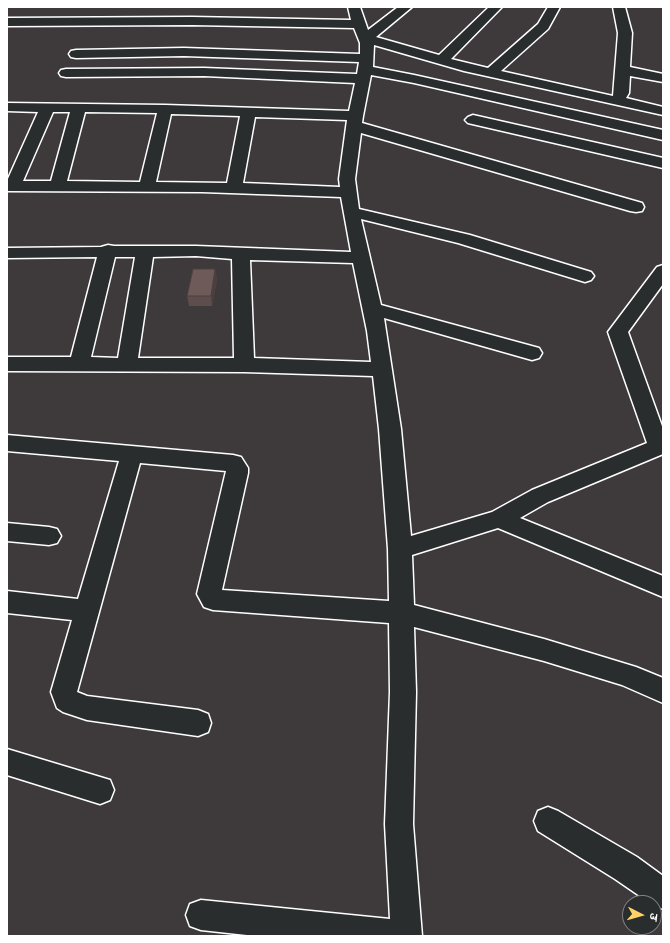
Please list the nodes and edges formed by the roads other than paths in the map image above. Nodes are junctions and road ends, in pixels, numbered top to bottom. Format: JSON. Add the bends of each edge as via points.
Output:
{"nodes":[{"id":1,"x":41,"y":7,"type":"edge"},
{"id":2,"x":131,"y":7,"type":"edge"},
{"id":3,"x":211,"y":7,"type":"edge"},
{"id":4,"x":406,"y":7,"type":"edge"},
{"id":5,"x":496,"y":7,"type":"edge"},
{"id":6,"x":554,"y":7,"type":"edge"},
{"id":7,"x":619,"y":7,"type":"edge"},
{"id":8,"x":127,"y":21,"type":"junction"},
{"id":9,"x":207,"y":21,"type":"junction"},
{"id":10,"x":7,"y":22,"type":"edge"},
{"id":11,"x":34,"y":22,"type":"junction"},
{"id":12,"x":362,"y":46,"type":"edge"},
{"id":13,"x":76,"y":54,"type":"dead end"},
{"id":14,"x":442,"y":60,"type":"junction"},
{"id":15,"x":623,"y":70,"type":"junction"},
{"id":16,"x":66,"y":73,"type":"dead end"},
{"id":17,"x":491,"y":73,"type":"junction"},
{"id":18,"x":663,"y":78,"type":"edge"},
{"id":19,"x":618,"y":100,"type":"junction"},
{"id":20,"x":7,"y":107,"type":"edge"},
{"id":21,"x":47,"y":108,"type":"junction"},
{"id":22,"x":79,"y":108,"type":"junction"},
{"id":23,"x":165,"y":109,"type":"junction"},
{"id":24,"x":663,"y":111,"type":"edge"},
{"id":25,"x":248,"y":112,"type":"junction"},
{"id":26,"x":473,"y":120,"type":"dead end"},
{"id":27,"x":354,"y":121,"type":"junction"},
{"id":28,"x":663,"y":136,"type":"edge"},
{"id":29,"x":663,"y":163,"type":"edge"},
{"id":30,"x":10,"y":186,"type":"edge"},
{"id":31,"x":58,"y":186,"type":"junction"},
{"id":32,"x":147,"y":187,"type":"junction"},
{"id":33,"x":234,"y":188,"type":"junction"},
{"id":34,"x":350,"y":202,"type":"junction"},
{"id":35,"x":636,"y":207,"type":"dead end"},
{"id":36,"x":108,"y":250,"type":"junction"},
{"id":37,"x":145,"y":250,"type":"junction"},
{"id":38,"x":7,"y":253,"type":"edge"},
{"id":39,"x":241,"y":254,"type":"junction"},
{"id":40,"x":361,"y":258,"type":"junction"},
{"id":41,"x":663,"y":271,"type":"edge"},
{"id":42,"x":585,"y":276,"type":"dead end"},
{"id":43,"x":373,"y":309,"type":"junction"},
{"id":44,"x":532,"y":353,"type":"dead end"},
{"id":45,"x":7,"y":364,"type":"edge"},
{"id":46,"x":79,"y":365,"type":"junction"},
{"id":47,"x":127,"y":365,"type":"junction"},
{"id":48,"x":244,"y":365,"type":"junction"},
{"id":49,"x":382,"y":369,"type":"junction"},
{"id":50,"x":7,"y":443,"type":"edge"},
{"id":51,"x":661,"y":446,"type":"edge"},
{"id":52,"x":132,"y":454,"type":"junction"},
{"id":53,"x":499,"y":519,"type":"junction"},
{"id":54,"x":7,"y":532,"type":"edge"},
{"id":55,"x":49,"y":536,"type":"dead end"},
{"id":56,"x":400,"y":549,"type":"junction"},
{"id":57,"x":663,"y":587,"type":"edge"},
{"id":58,"x":7,"y":602,"type":"edge"},
{"id":59,"x":86,"y":611,"type":"junction"},
{"id":60,"x":401,"y":613,"type":"junction"},
{"id":61,"x":663,"y":691,"type":"edge"},
{"id":62,"x":198,"y":723,"type":"dead end"},
{"id":63,"x":7,"y":762,"type":"edge"},
{"id":64,"x":100,"y":790,"type":"dead end"},
{"id":65,"x":548,"y":821,"type":"dead end"},
{"id":66,"x":663,"y":894,"type":"edge"},
{"id":67,"x":201,"y":915,"type":"dead end"},
{"id":68,"x":406,"y":936,"type":"edge"}],
"edges":[{"from":1,"to":11,"type":"street"},
{"from":2,"to":8,"type":"street"},
{"from":3,"to":9,"type":"street"},
{"from":4,"to":12,"type":"street"},
{"from":5,"to":14,"type":"street"},
{"from":6,"to":17,"type":"street","via":[[543,26]]},
{"from":7,"to":15,"type":"street","via":[[625,33]]},
{"from":8,"to":9,"type":"street"},
{"from":8,"to":11,"type":"street"},
{"from":9,"to":12,"type":"street"},
{"from":10,"to":11,"type":"street"},
{"from":12,"to":13,"type":"street"},
{"from":12,"to":14,"type":"street"},
{"from":12,"to":16,"type":"street","via":[[204,72]]},
{"from":12,"to":27,"type":"street"},
{"from":12,"to":28,"type":"street","via":[[414,79]]},
{"from":14,"to":17,"type":"street"},
{"from":15,"to":18,"type":"street"},
{"from":15,"to":19,"type":"street","via":[[622,93]]},
{"from":17,"to":19,"type":"street"},
{"from":19,"to":24,"type":"street"},
{"from":20,"to":21,"type":"street"},
{"from":21,"to":22,"type":"street"},
{"from":21,"to":30,"type":"street"},
{"from":22,"to":23,"type":"street"},
{"from":22,"to":31,"type":"street"},
{"from":23,"to":25,"type":"street"},
{"from":23,"to":32,"type":"street"},
{"from":25,"to":27,"type":"street"},
{"from":25,"to":33,"type":"street"},
{"from":26,"to":29,"type":"street"},
{"from":27,"to":34,"type":"street","via":[[347,179]]},
{"from":27,"to":35,"type":"street"},
{"from":30,"to":31,"type":"street"},
{"from":31,"to":32,"type":"street"},
{"from":32,"to":33,"type":"street"},
{"from":33,"to":34,"type":"street"},
{"from":34,"to":40,"type":"street"},
{"from":34,"to":42,"type":"street"},
{"from":36,"to":37,"type":"street"},
{"from":36,"to":38,"type":"street"},
{"from":36,"to":46,"type":"street"},
{"from":37,"to":39,"type":"street"},
{"from":37,"to":47,"type":"street"},
{"from":39,"to":40,"type":"street"},
{"from":39,"to":48,"type":"street"},
{"from":40,"to":43,"type":"street"},
{"from":41,"to":51,"type":"street","via":[[618,332]]},
{"from":43,"to":44,"type":"street"},
{"from":43,"to":49,"type":"street"},
{"from":45,"to":46,"type":"street"},
{"from":46,"to":47,"type":"street"},
{"from":47,"to":48,"type":"street"},
{"from":48,"to":49,"type":"street"},
{"from":49,"to":56,"type":"street"},
{"from":50,"to":52,"type":"street"},
{"from":51,"to":53,"type":"street","via":[[540,496]]},
{"from":52,"to":59,"type":"street"},
{"from":52,"to":60,"type":"street","via":[[226,462],[236,466],[237,473],[210,589],[210,597],[213,600]]},
{"from":53,"to":56,"type":"street"},
{"from":53,"to":57,"type":"street"},
{"from":54,"to":55,"type":"street"},
{"from":56,"to":60,"type":"street"},
{"from":58,"to":59,"type":"street"},
{"from":59,"to":62,"type":"street","via":[[65,684],[66,699],[87,708]]},
{"from":60,"to":61,"type":"street","via":[[544,650],[627,675]]},
{"from":60,"to":68,"type":"street","via":[[403,692],[399,824]]},
{"from":63,"to":64,"type":"street"},
{"from":65,"to":66,"type":"street","via":[[626,868]]},
{"from":67,"to":68,"type":"street"}]}
